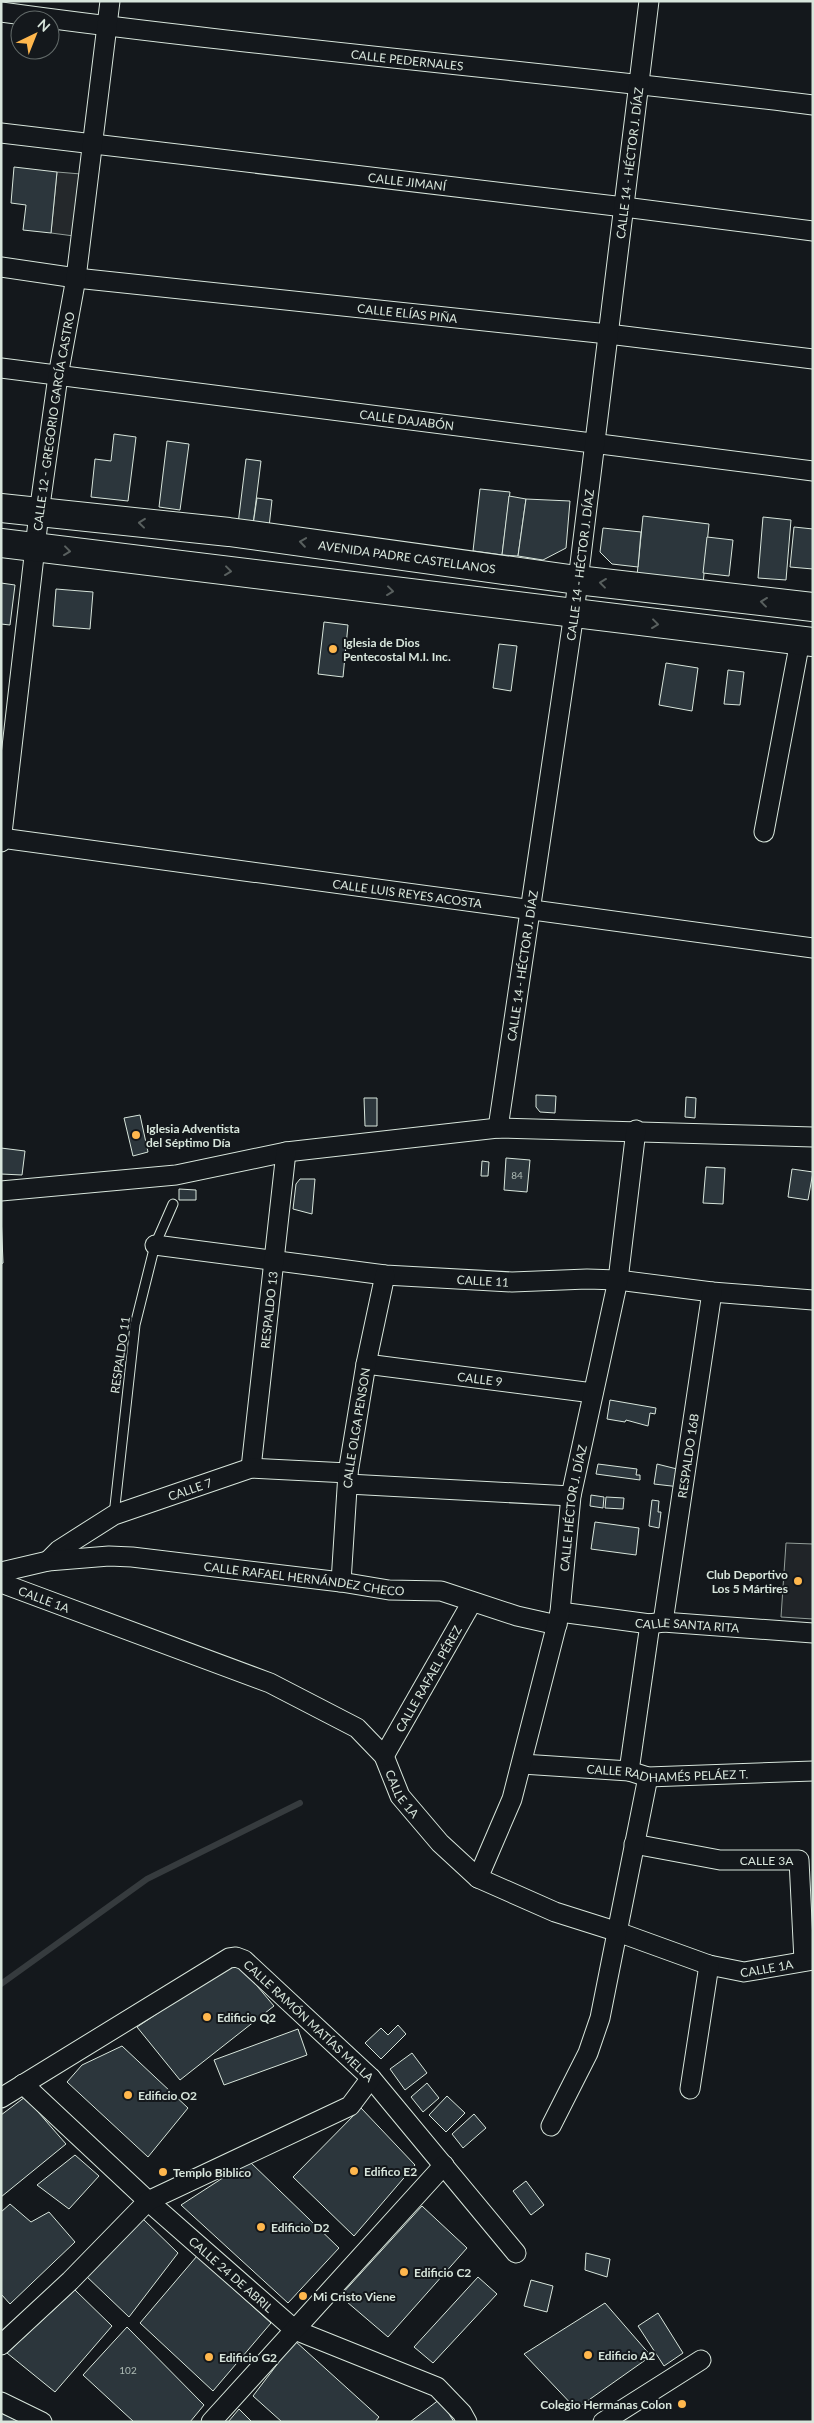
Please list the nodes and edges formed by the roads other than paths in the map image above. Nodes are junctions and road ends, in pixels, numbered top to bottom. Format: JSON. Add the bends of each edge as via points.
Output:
{"nodes":[{"id":1,"x":110,"y":1,"type":"edge"},
{"id":2,"x":649,"y":1,"type":"edge"},
{"id":3,"x":1,"y":12,"type":"edge"},
{"id":4,"x":107,"y":26,"type":"junction"},
{"id":5,"x":639,"y":84,"type":"junction"},
{"id":6,"x":813,"y":106,"type":"edge"},
{"id":7,"x":1,"y":133,"type":"edge"},
{"id":8,"x":91,"y":143,"type":"junction"},
{"id":9,"x":624,"y":207,"type":"junction"},
{"id":10,"x":813,"y":231,"type":"edge"},
{"id":11,"x":1,"y":267,"type":"edge"},
{"id":12,"x":76,"y":278,"type":"junction"},
{"id":13,"x":608,"y":334,"type":"junction"},
{"id":14,"x":813,"y":359,"type":"edge"},
{"id":15,"x":1,"y":368,"type":"edge"},
{"id":16,"x":58,"y":376,"type":"junction"},
{"id":17,"x":594,"y":444,"type":"junction"},
{"id":18,"x":813,"y":471,"type":"edge"},
{"id":19,"x":1,"y":508,"type":"edge"},
{"id":20,"x":39,"y":513,"type":"junction"},
{"id":21,"x":1,"y":543,"type":"edge"},
{"id":22,"x":36,"y":548,"type":"junction"},
{"id":23,"x":577,"y":580,"type":"junction"},
{"id":24,"x":813,"y":607,"type":"edge"},
{"id":25,"x":574,"y":613,"type":"junction"},
{"id":26,"x":806,"y":642,"type":"edge"},
{"id":27,"x":764,"y":832,"type":"dead end"},
{"id":28,"x":1,"y":840,"type":"edge"},
{"id":29,"x":528,"y":910,"type":"junction"},
{"id":30,"x":813,"y":948,"type":"edge"},
{"id":31,"x":498,"y":1128,"type":"junction"},
{"id":32,"x":636,"y":1130,"type":"junction"},
{"id":33,"x":813,"y":1136,"type":"edge"},
{"id":34,"x":286,"y":1152,"type":"junction"},
{"id":35,"x":1,"y":1191,"type":"edge"},
{"id":36,"x":173,"y":1204,"type":"dead end"},
{"id":37,"x":155,"y":1246,"type":"junction"},
{"id":38,"x":273,"y":1260,"type":"junction"},
{"id":39,"x":384,"y":1275,"type":"junction"},
{"id":40,"x":618,"y":1280,"type":"junction"},
{"id":41,"x":712,"y":1292,"type":"junction"},
{"id":42,"x":813,"y":1300,"type":"edge"},
{"id":43,"x":366,"y":1364,"type":"junction"},
{"id":44,"x":593,"y":1393,"type":"junction"},
{"id":45,"x":251,"y":1468,"type":"junction"},
{"id":46,"x":348,"y":1479,"type":"junction"},
{"id":47,"x":572,"y":1496,"type":"junction"},
{"id":48,"x":114,"y":1515,"type":"junction"},
{"id":49,"x":48,"y":1561,"type":"junction"},
{"id":50,"x":1,"y":1572,"type":"edge"},
{"id":51,"x":341,"y":1582,"type":"junction"},
{"id":52,"x":1,"y":1583,"type":"edge"},
{"id":53,"x":472,"y":1602,"type":"junction"},
{"id":54,"x":558,"y":1619,"type":"junction"},
{"id":55,"x":657,"y":1623,"type":"junction"},
{"id":56,"x":813,"y":1633,"type":"edge"},
{"id":57,"x":384,"y":1756,"type":"junction"},
{"id":58,"x":522,"y":1764,"type":"junction"},
{"id":59,"x":629,"y":1771,"type":"junction"},
{"id":60,"x":813,"y":1771,"type":"edge"},
{"id":61,"x":648,"y":1777,"type":"junction"},
{"id":62,"x":634,"y":1844,"type":"junction"},
{"id":63,"x":478,"y":1878,"type":"junction"},
{"id":64,"x":616,"y":1931,"type":"junction"},
{"id":65,"x":808,"y":1960,"type":"edge"},
{"id":66,"x":709,"y":1965,"type":"junction"},
{"id":67,"x":371,"y":2078,"type":"junction"},
{"id":68,"x":23,"y":2084,"type":"junction"},
{"id":69,"x":690,"y":2089,"type":"dead end"},
{"id":70,"x":1,"y":2098,"type":"edge"},
{"id":71,"x":551,"y":2126,"type":"dead end"},
{"id":72,"x":444,"y":2165,"type":"junction"},
{"id":73,"x":148,"y":2201,"type":"junction"},
{"id":74,"x":516,"y":2253,"type":"dead end"},
{"id":75,"x":295,"y":2330,"type":"junction"},
{"id":76,"x":1,"y":2345,"type":"edge"},
{"id":77,"x":701,"y":2360,"type":"dead end"},
{"id":78,"x":1,"y":2402,"type":"edge"},
{"id":79,"x":42,"y":2422,"type":"edge"},
{"id":80,"x":211,"y":2422,"type":"edge"},
{"id":81,"x":467,"y":2422,"type":"edge"},
{"id":82,"x":603,"y":2422,"type":"edge"}],
"edges":[{"from":1,"to":4,"type":"street","name":"CALLE 12 - GREGORIO GARCÍA CASTRO"},
{"from":2,"to":5,"type":"street","name":"CALLE 14 - HÉCTOR J. DÍAZ"},
{"from":3,"to":4,"type":"street","name":"CALLE PEDERNALES"},
{"from":4,"to":5,"type":"street","name":"CALLE PEDERNALES"},
{"from":4,"to":8,"type":"street","name":"CALLE 12 - GREGORIO GARCÍA CASTRO"},
{"from":5,"to":6,"type":"street","name":"CALLE PEDERNALES"},
{"from":5,"to":9,"type":"street","name":"CALLE 14 - HÉCTOR J. DÍAZ"},
{"from":7,"to":8,"type":"street","name":"CALLE JIMANÍ"},
{"from":8,"to":9,"type":"street","name":"CALLE JIMANÍ"},
{"from":8,"to":12,"type":"street","name":"CALLE 12 - GREGORIO GARCÍA CASTRO"},
{"from":9,"to":10,"type":"street","name":"CALLE JIMANÍ"},
{"from":9,"to":13,"type":"street","name":"CALLE 14 - HÉCTOR J. DÍAZ"},
{"from":11,"to":12,"type":"street","name":"CALLE ELÍAS PIÑA"},
{"from":12,"to":13,"type":"street","name":"CALLE ELÍAS PIÑA"},
{"from":12,"to":16,"type":"street","name":"CALLE 12 - GREGORIO GARCÍA CASTRO"},
{"from":13,"to":14,"type":"street","name":"CALLE ELÍAS PIÑA"},
{"from":13,"to":17,"type":"street","name":"CALLE 14 - HÉCTOR J. DÍAZ"},
{"from":15,"to":16,"type":"street","name":"CALLE DAJABÓN"},
{"from":16,"to":17,"type":"street","name":"CALLE DAJABÓN"},
{"from":16,"to":20,"type":"street","name":"CALLE 12 - GREGORIO GARCÍA CASTRO"},
{"from":17,"to":18,"type":"street","name":"CALLE DAJABÓN"},
{"from":17,"to":23,"type":"street","name":"CALLE 14 - HÉCTOR J. DÍAZ"},
{"from":19,"to":20,"type":"main road","name":"AVENIDA PADRE CASTELLANOS"},
{"from":20,"to":22,"type":"street","name":"CALLE 12 - GREGORIO GARCÍA CASTRO"},
{"from":23,"to":20,"type":"main road","name":"AVENIDA PADRE CASTELLANOS","one_way":true,"via":[[229,532]]},
{"from":21,"to":22,"type":"main road"},
{"from":22,"to":25,"type":"main road","one_way":true},
{"from":22,"to":28,"type":"street","name":"CALLE 12 - GREGORIO GARCÍA CASTRO"},
{"from":24,"to":23,"type":"main road","name":"AVENIDA PADRE CASTELLANOS","one_way":true},
{"from":23,"to":25,"type":"street","name":"CALLE 14 - HÉCTOR J. DÍAZ"},
{"from":25,"to":26,"type":"main road","one_way":true},
{"from":25,"to":29,"type":"street","name":"CALLE 14 - HÉCTOR J. DÍAZ"},
{"from":26,"to":27,"type":"street"},
{"from":28,"to":29,"type":"street","name":"CALLE LUIS REYES ACOSTA"},
{"from":29,"to":30,"type":"street","name":"CALLE LUIS REYES ACOSTA"},
{"from":29,"to":31,"type":"street","name":"CALLE 14 - HÉCTOR J. DÍAZ"},
{"from":31,"to":32,"type":"street"},
{"from":31,"to":34,"type":"street"},
{"from":32,"to":33,"type":"street"},
{"from":32,"to":40,"type":"street","name":"CALLE HÉCTOR J. DÍAZ"},
{"from":34,"to":35,"type":"street","via":[[176,1175]]},
{"from":34,"to":38,"type":"street","name":"RESPALDO 13"},
{"from":36,"to":37,"type":"lane","name":"RESPALDO 11"},
{"from":37,"to":38,"type":"street","name":"CALLE 11"},
{"from":37,"to":48,"type":"lane","name":"RESPALDO 11","via":[[135,1325]]},
{"from":38,"to":39,"type":"street","name":"CALLE 11"},
{"from":38,"to":45,"type":"street","name":"RESPALDO 13"},
{"from":39,"to":40,"type":"street","name":"CALLE 11","via":[[512,1282]]},
{"from":39,"to":43,"type":"street","name":"CALLE OLGA PENSON"},
{"from":40,"to":41,"type":"street","name":"CALLE 11"},
{"from":40,"to":44,"type":"street","name":"CALLE HÉCTOR J. DÍAZ"},
{"from":41,"to":42,"type":"street","name":"CALLE 11"},
{"from":41,"to":55,"type":"street","name":"RESPALDO 16B"},
{"from":43,"to":44,"type":"street","name":"CALLE 9"},
{"from":43,"to":46,"type":"street","name":"CALLE OLGA PENSON"},
{"from":44,"to":47,"type":"street","name":"CALLE HÉCTOR J. DÍAZ"},
{"from":45,"to":46,"type":"street","name":"CALLE 7"},
{"from":45,"to":48,"type":"street","name":"CALLE 7"},
{"from":46,"to":47,"type":"street","name":"CALLE 7"},
{"from":46,"to":51,"type":"street","name":"CALLE OLGA PENSON"},
{"from":47,"to":54,"type":"street","name":"CALLE HÉCTOR J. DÍAZ"},
{"from":48,"to":49,"type":"street","name":"CALLE 7","via":[[59,1550]]},
{"from":49,"to":50,"type":"street"},
{"from":49,"to":51,"type":"street","name":"CALLE RAFAEL HERNÁNDEZ CHECO","via":[[132,1557]]},
{"from":51,"to":53,"type":"street","name":"CALLE RAFAEL HERNÁNDEZ CHECO","via":[[389,1590],[441,1591]]},
{"from":52,"to":57,"type":"street","name":"CALLE 1A","via":[[270,1683],[357,1728]]},
{"from":53,"to":54,"type":"street","name":"CALLE RAFAEL HERNÁNDEZ CHECO","via":[[517,1616]]},
{"from":53,"to":57,"type":"street","name":"CALLE RAFAEL PÉREZ"},
{"from":54,"to":55,"type":"street","name":"CALLE SANTA RITA"},
{"from":54,"to":58,"type":"street","name":"CALLE HÉCTOR J. DÍAZ"},
{"from":55,"to":56,"type":"street","name":"CALLE SANTA RITA"},
{"from":55,"to":59,"type":"street","name":"RESPALDO 16B"},
{"from":57,"to":63,"type":"street","name":"CALLE 1A","via":[[400,1796],[440,1843]]},
{"from":58,"to":59,"type":"street","name":"CALLE RADHAMÉS PELÁEZ T."},
{"from":58,"to":63,"type":"street","name":"CALLE HÉCTOR J. DÍAZ","via":[[512,1799]]},
{"from":59,"to":61,"type":"street","name":"CALLE RADHAMÉS PELÁEZ T."},
{"from":60,"to":61,"type":"street","name":"CALLE RADHAMÉS PELÁEZ T."},
{"from":61,"to":62,"type":"street"},
{"from":62,"to":64,"type":"street"},
{"from":62,"to":65,"type":"street","name":"CALLE 3A","via":[[720,1860],[799,1860]]},
{"from":63,"to":64,"type":"street","name":"CALLE 1A","via":[[555,1912]]},
{"from":64,"to":66,"type":"street","name":"CALLE 1A"},
{"from":64,"to":71,"type":"street","via":[[600,2018],[588,2053]]},
{"from":65,"to":66,"type":"street","name":"CALLE 1A","via":[[744,1972]]},
{"from":66,"to":69,"type":"street"},
{"from":67,"to":68,"type":"street","name":"CALLE RAMÓN MATÍAS MELLA","via":[[236,1956]]},
{"from":67,"to":72,"type":"street","name":"CALLE RAMÓN MATÍAS MELLA"},
{"from":67,"to":73,"type":"street","via":[[350,2106]]},
{"from":68,"to":70,"type":"street","name":"CALLE RAMÓN MATÍAS MELLA"},
{"from":68,"to":73,"type":"street","name":"CALLE 24 DE ABRIL"},
{"from":72,"to":74,"type":"street","name":"CALLE RAMÓN MATÍAS MELLA"},
{"from":72,"to":75,"type":"street"},
{"from":73,"to":75,"type":"street","name":"CALLE 24 DE ABRIL"},
{"from":73,"to":76,"type":"street","via":[[70,2281]]},
{"from":75,"to":80,"type":"street"},
{"from":75,"to":81,"type":"street","name":"CALLE 24 DE ABRIL","via":[[437,2387]]},
{"from":77,"to":82,"type":"street"},
{"from":78,"to":79,"type":"street"}]}
